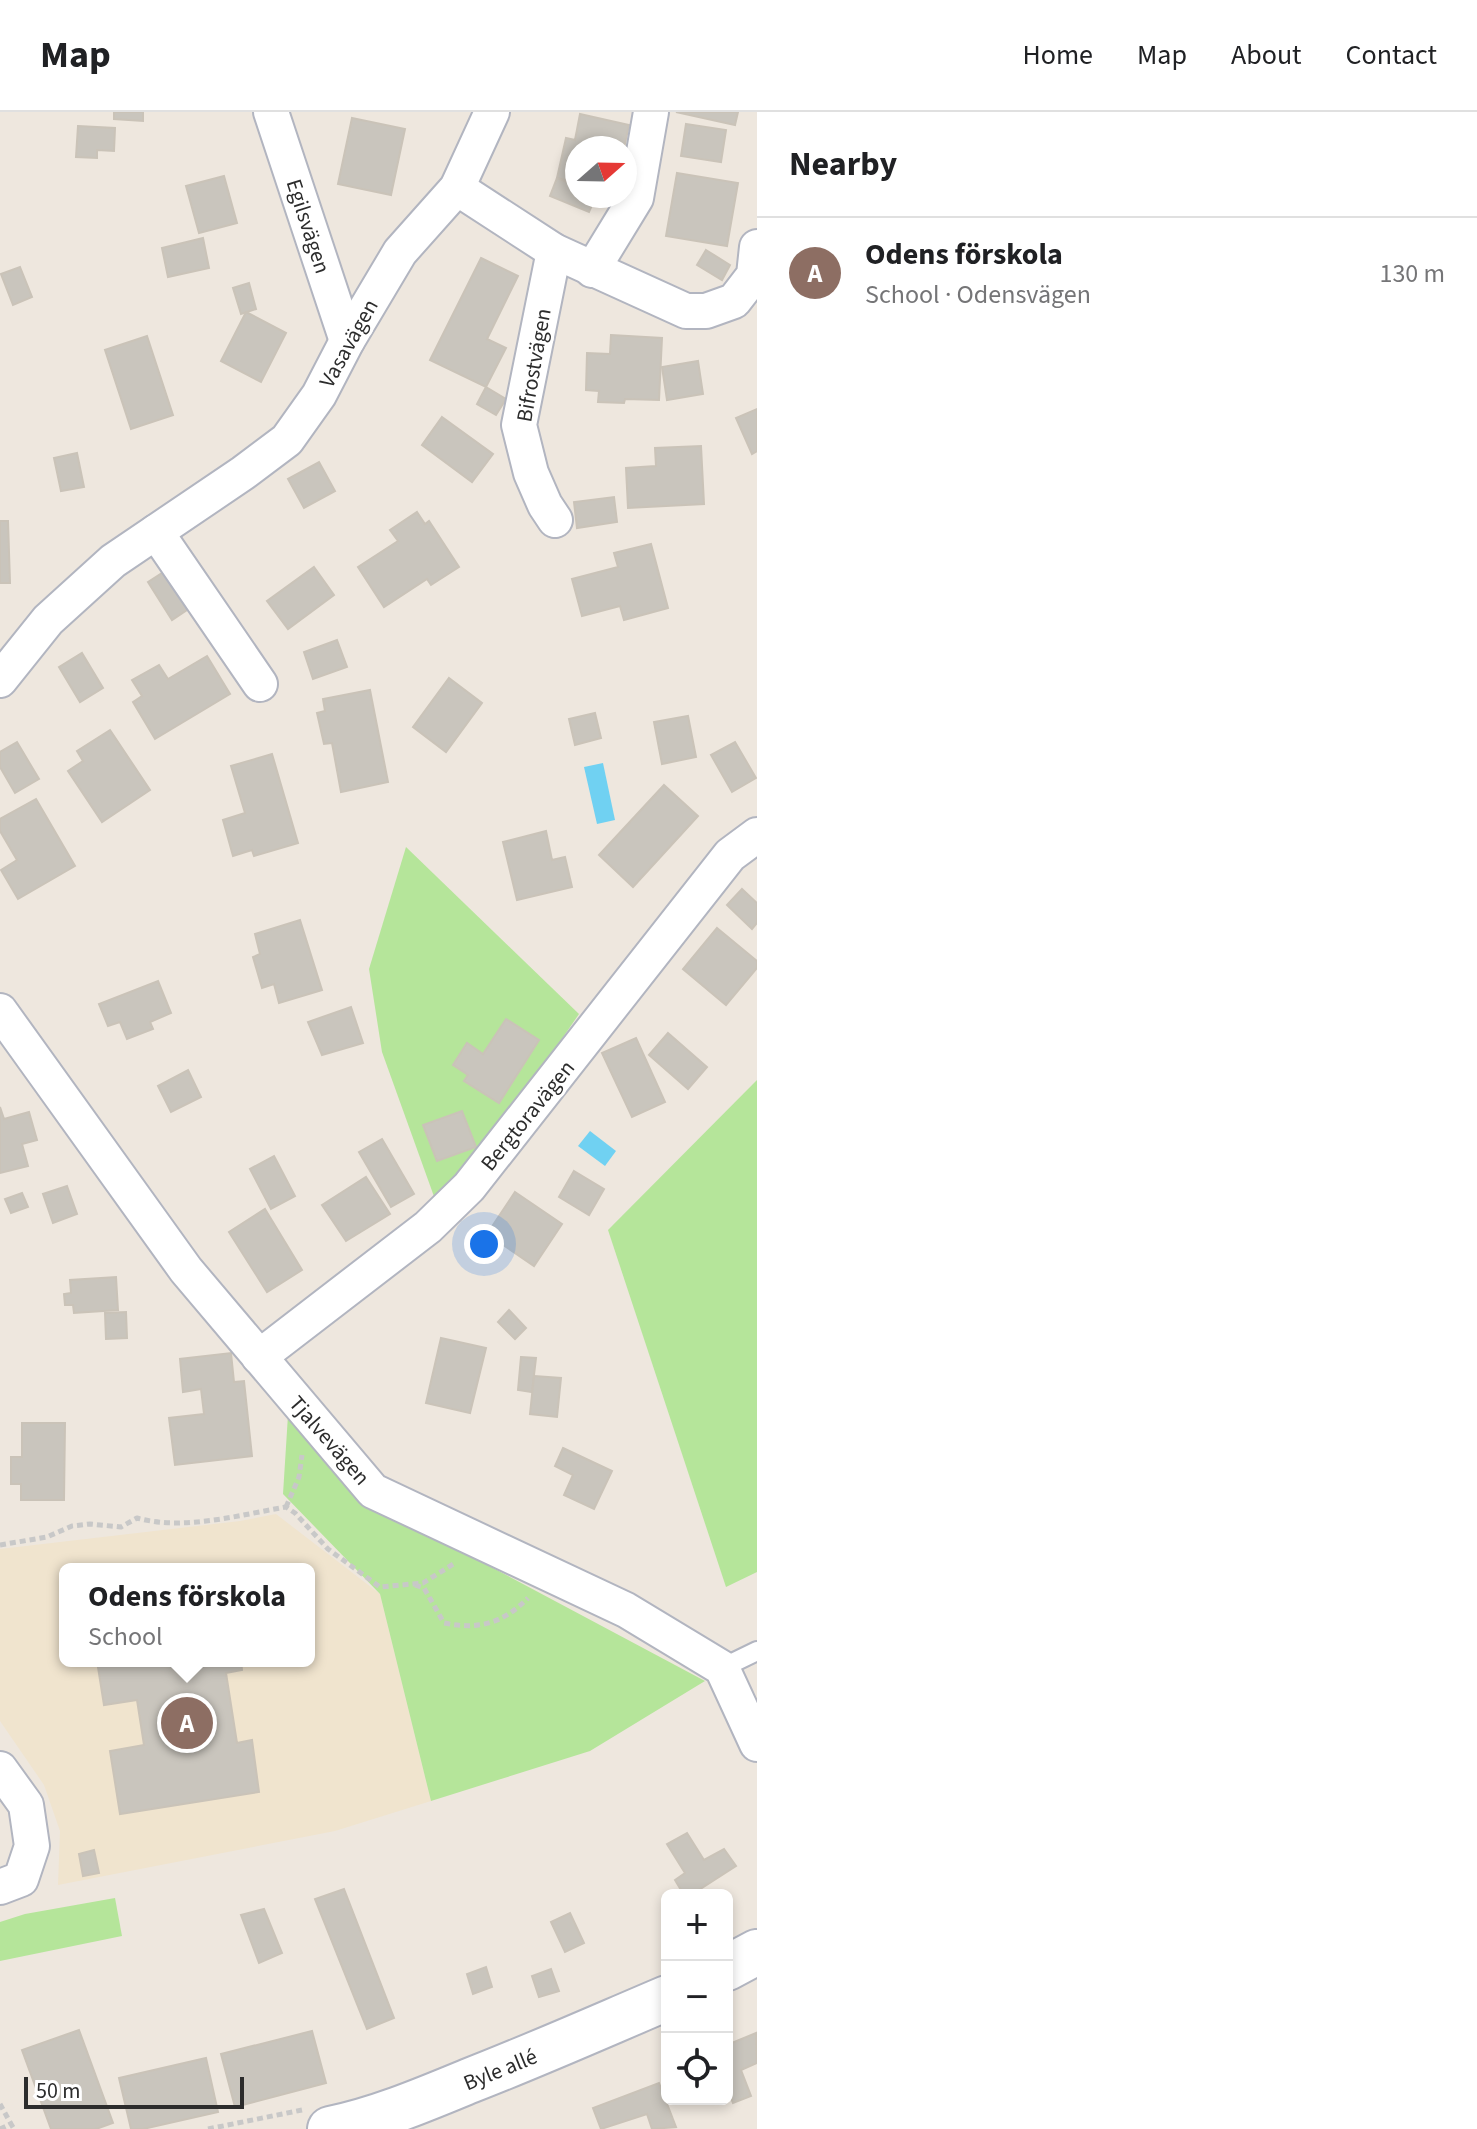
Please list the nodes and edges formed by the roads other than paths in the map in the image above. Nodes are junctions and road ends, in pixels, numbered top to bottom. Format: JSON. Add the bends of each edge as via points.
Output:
{"nodes":[{"id":1,"x":271,"y":112,"type":"edge"},
{"id":2,"x":492,"y":112,"type":"edge"},
{"id":3,"x":651,"y":112,"type":"edge"},
{"id":4,"x":457,"y":188,"type":"junction"},
{"id":5,"x":757,"y":247,"type":"edge"},
{"id":6,"x":554,"y":251,"type":"junction"},
{"id":7,"x":592,"y":270,"type":"junction"},
{"id":8,"x":347,"y":341,"type":"junction"},
{"id":9,"x":555,"y":520,"type":"dead end"},
{"id":10,"x":156,"y":532,"type":"junction"},
{"id":11,"x":0,"y":680,"type":"edge"},
{"id":12,"x":260,"y":684,"type":"dead end"},
{"id":13,"x":757,"y":835,"type":"edge"},
{"id":14,"x":0,"y":1011,"type":"edge"},
{"id":15,"x":259,"y":1357,"type":"junction"},
{"id":16,"x":757,"y":1651,"type":"edge"},
{"id":17,"x":722,"y":1668,"type":"junction"},
{"id":18,"x":757,"y":1744,"type":"edge"},
{"id":19,"x":0,"y":1769,"type":"edge"},
{"id":20,"x":0,"y":1887,"type":"edge"},
{"id":21,"x":757,"y":1952,"type":"edge"},
{"id":22,"x":733,"y":1965,"type":"edge"},
{"id":23,"x":661,"y":2000,"type":"edge"},
{"id":24,"x":330,"y":2129,"type":"edge"}],
"edges":[{"from":1,"to":8,"type":"street","name":"Egilsvägen"},
{"from":2,"to":4,"type":"street","name":"Vasavägen"},
{"from":3,"to":7,"type":"street","via":[[636,198]]},
{"from":4,"to":6,"type":"street"},
{"from":4,"to":8,"type":"street","name":"Vasavägen","via":[[400,252]]},
{"from":5,"to":7,"type":"street","via":[[754,275],[734,301],[706,311],[686,311]]},
{"from":6,"to":7,"type":"street"},
{"from":6,"to":9,"type":"street","name":"Bifrostvägen","via":[[519,425],[531,473]]},
{"from":8,"to":10,"type":"street","name":"Vasavägen","via":[[319,395],[287,440]]},
{"from":10,"to":11,"type":"street","name":"Vasavägen","via":[[113,561],[48,620]]},
{"from":10,"to":12,"type":"street"},
{"from":13,"to":15,"type":"street","name":"Bergtoravägen","via":[[730,855],[469,1187],[428,1227]]},
{"from":14,"to":15,"type":"street","name":"Tjalvevägen","via":[[186,1270]]},
{"from":15,"to":17,"type":"street","name":"Tjalvevägen","via":[[373,1491],[626,1610]]},
{"from":16,"to":17,"type":"lane"},
{"from":17,"to":18,"type":"street"},
{"from":19,"to":20,"type":"street","via":[[26,1805],[32,1846],[21,1879]]},
{"from":21,"to":22,"type":"street"},
{"from":23,"to":24,"type":"street","name":"Byle allé","via":[[403,2108]]}]}
